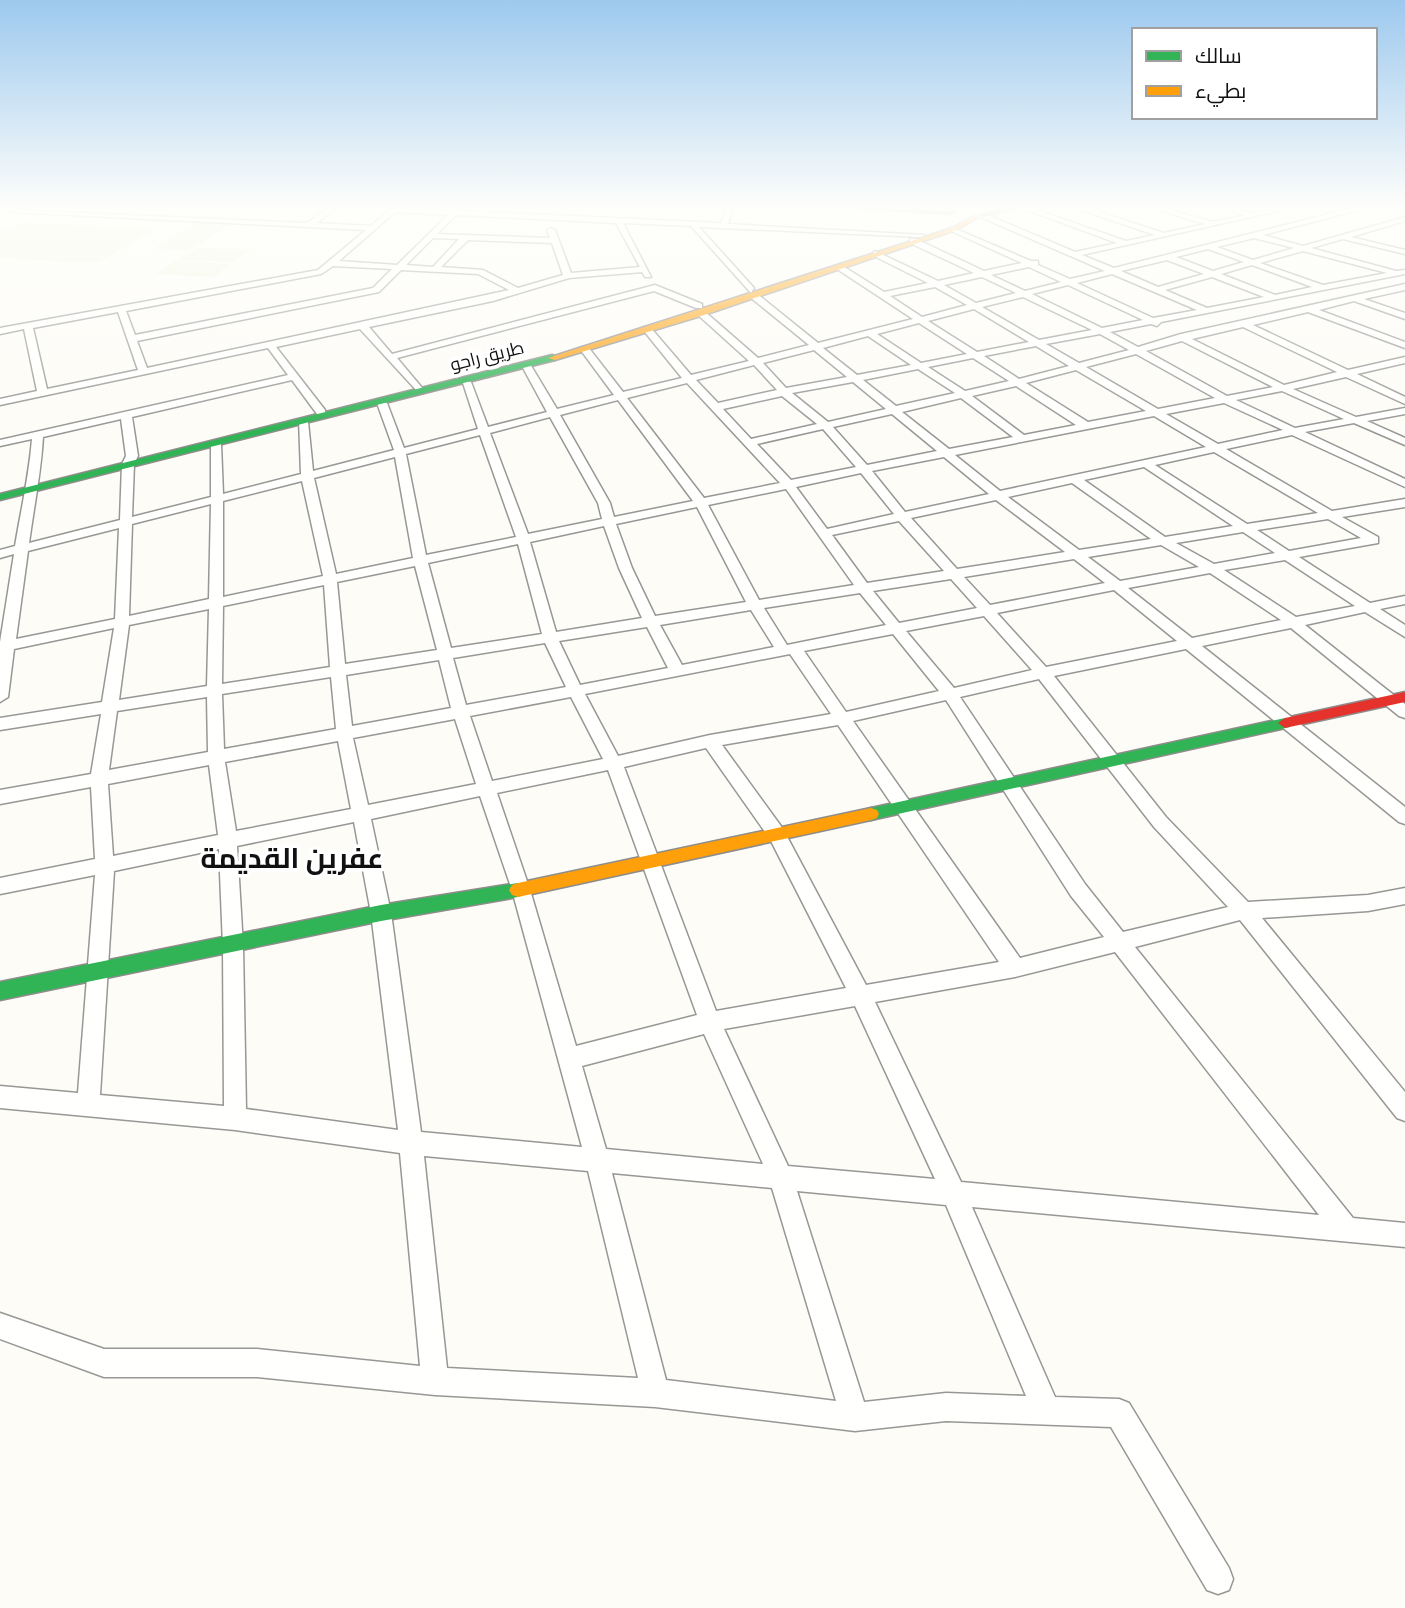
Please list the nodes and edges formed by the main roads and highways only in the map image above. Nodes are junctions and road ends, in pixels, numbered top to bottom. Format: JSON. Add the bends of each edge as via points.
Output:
{"nodes":[{"id":1,"x":785,"y":281,"type":"edge"},
{"id":2,"x":790,"y":281,"type":"edge"},
{"id":3,"x":752,"y":292,"type":"junction"},
{"id":4,"x":700,"y":310,"type":"junction"},
{"id":5,"x":130,"y":460,"type":"junction"},
{"id":6,"x":32,"y":485,"type":"junction"},
{"id":7,"x":0,"y":490,"type":"edge"},
{"id":8,"x":0,"y":498,"type":"edge"},
{"id":9,"x":1397,"y":698,"type":"edge"},
{"id":10,"x":0,"y":991,"type":"edge"}],
"edges":[{"from":1,"to":3,"type":"main road","name":"طريق راجو"},
{"from":2,"to":3,"type":"main road","name":"طريق راجو"},
{"from":3,"to":4,"type":"main road","name":"طريق راجو"},
{"from":4,"to":5,"type":"main road","name":"طريق راجو","via":[[536,359]]},
{"from":4,"to":5,"type":"main road","name":"طريق راجو","via":[[527,366],[215,444]]},
{"from":5,"to":6,"type":"main road","name":"طريق راجو"},
{"from":6,"to":7,"type":"main road","name":"طريق راجو"},
{"from":6,"to":8,"type":"main road","name":"طريق راجو"},
{"from":9,"to":10,"type":"main road","via":[[521,890],[381,913]]}]}
